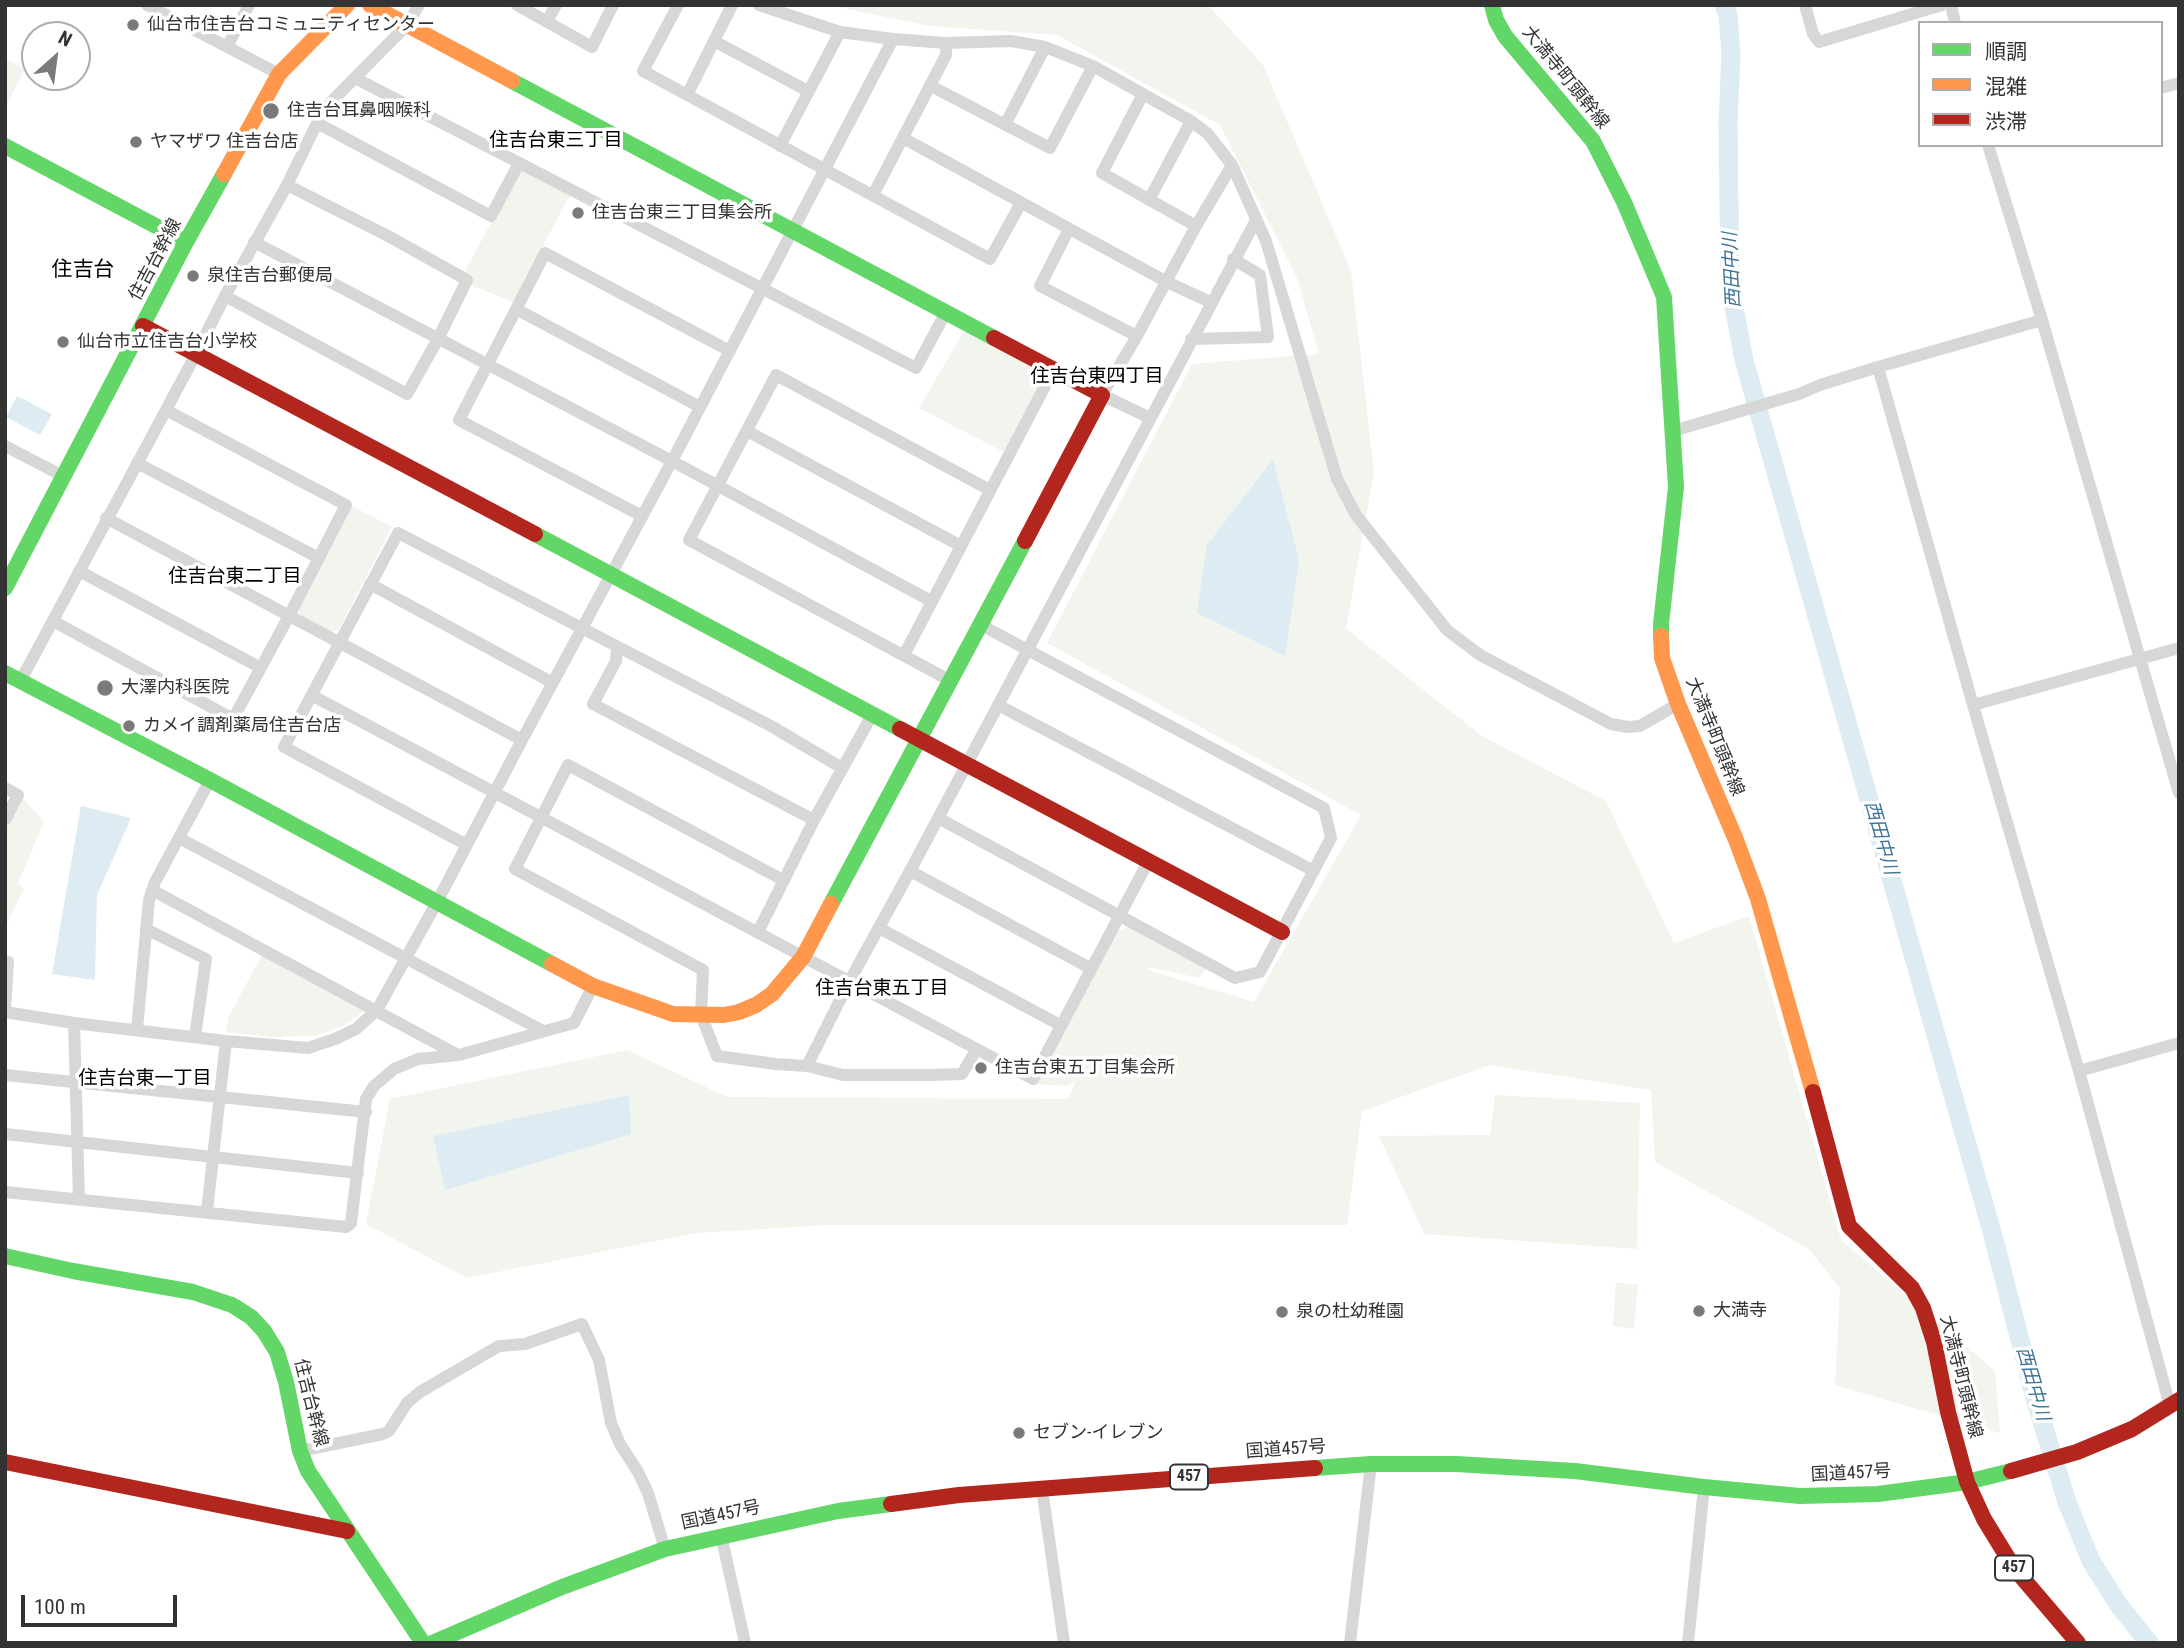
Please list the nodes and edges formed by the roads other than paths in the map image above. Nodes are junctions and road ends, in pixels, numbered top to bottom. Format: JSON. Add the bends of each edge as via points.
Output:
{"nodes":[{"id":1,"x":147,"y":5,"type":"edge"},
{"id":2,"x":249,"y":5,"type":"edge"},
{"id":3,"x":347,"y":5,"type":"edge"},
{"id":4,"x":370,"y":5,"type":"edge"},
{"id":5,"x":419,"y":5,"type":"edge"},
{"id":6,"x":517,"y":5,"type":"edge"},
{"id":7,"x":556,"y":5,"type":"edge"},
{"id":8,"x":613,"y":5,"type":"edge"},
{"id":9,"x":678,"y":5,"type":"edge"},
{"id":10,"x":732,"y":5,"type":"edge"},
{"id":11,"x":759,"y":5,"type":"edge"},
{"id":12,"x":1492,"y":5,"type":"edge"},
{"id":13,"x":1805,"y":5,"type":"edge"},
{"id":14,"x":1942,"y":5,"type":"edge"},
{"id":15,"x":547,"y":21,"type":"junction"},
{"id":16,"x":407,"y":25,"type":"junction"},
{"id":17,"x":840,"y":32,"type":"junction"},
{"id":18,"x":893,"y":39,"type":"junction"},
{"id":19,"x":714,"y":41,"type":"junction"},
{"id":20,"x":946,"y":43,"type":"junction"},
{"id":21,"x":227,"y":47,"type":"junction"},
{"id":22,"x":1045,"y":47,"type":"junction"},
{"id":23,"x":1093,"y":66,"type":"junction"},
{"id":24,"x":279,"y":74,"type":"junction"},
{"id":25,"x":355,"y":78,"type":"junction"},
{"id":26,"x":931,"y":86,"type":"junction"},
{"id":27,"x":808,"y":91,"type":"junction"},
{"id":28,"x":1143,"y":94,"type":"junction"},
{"id":29,"x":687,"y":95,"type":"junction"},
{"id":30,"x":1191,"y":121,"type":"junction"},
{"id":31,"x":317,"y":123,"type":"junction"},
{"id":32,"x":1005,"y":125,"type":"junction"},
{"id":33,"x":903,"y":138,"type":"junction"},
{"id":34,"x":5,"y":146,"type":"edge"},
{"id":35,"x":780,"y":146,"type":"junction"},
{"id":36,"x":1989,"y":147,"type":"edge"},
{"id":37,"x":519,"y":163,"type":"junction"},
{"id":38,"x":1232,"y":165,"type":"junction"},
{"id":39,"x":825,"y":170,"type":"junction"},
{"id":40,"x":287,"y":185,"type":"junction"},
{"id":41,"x":873,"y":195,"type":"junction"},
{"id":42,"x":1149,"y":200,"type":"junction"},
{"id":43,"x":1021,"y":204,"type":"junction"},
{"id":44,"x":1256,"y":220,"type":"junction"},
{"id":45,"x":1196,"y":226,"type":"junction"},
{"id":46,"x":1069,"y":229,"type":"junction"},
{"id":47,"x":792,"y":232,"type":"junction"},
{"id":48,"x":186,"y":242,"type":"junction"},
{"id":49,"x":254,"y":242,"type":"junction"},
{"id":50,"x":1233,"y":260,"type":"junction"},
{"id":51,"x":1167,"y":282,"type":"junction"},
{"id":52,"x":762,"y":289,"type":"junction"},
{"id":53,"x":225,"y":296,"type":"junction"},
{"id":54,"x":1210,"y":302,"type":"junction"},
{"id":55,"x":516,"y":309,"type":"junction"},
{"id":56,"x":946,"y":312,"type":"junction"},
{"id":57,"x":2042,"y":320,"type":"junction"},
{"id":58,"x":143,"y":326,"type":"junction"},
{"id":59,"x":1137,"y":336,"type":"junction"},
{"id":60,"x":438,"y":339,"type":"junction"},
{"id":61,"x":1191,"y":339,"type":"junction"},
{"id":62,"x":730,"y":351,"type":"junction"},
{"id":63,"x":196,"y":354,"type":"junction"},
{"id":64,"x":487,"y":365,"type":"junction"},
{"id":65,"x":1878,"y":367,"type":"junction"},
{"id":66,"x":1054,"y":369,"type":"junction"},
{"id":67,"x":1101,"y":395,"type":"junction"},
{"id":68,"x":701,"y":407,"type":"junction"},
{"id":69,"x":166,"y":410,"type":"junction"},
{"id":70,"x":1150,"y":418,"type":"junction"},
{"id":71,"x":747,"y":431,"type":"junction"},
{"id":72,"x":1673,"y":431,"type":"junction"},
{"id":73,"x":5,"y":446,"type":"edge"},
{"id":74,"x":672,"y":461,"type":"junction"},
{"id":75,"x":137,"y":463,"type":"junction"},
{"id":76,"x":63,"y":476,"type":"junction"},
{"id":77,"x":718,"y":486,"type":"junction"},
{"id":78,"x":990,"y":490,"type":"junction"},
{"id":79,"x":642,"y":516,"type":"junction"},
{"id":80,"x":106,"y":518,"type":"junction"},
{"id":81,"x":961,"y":546,"type":"junction"},
{"id":82,"x":319,"y":558,"type":"junction"},
{"id":83,"x":79,"y":571,"type":"junction"},
{"id":84,"x":611,"y":574,"type":"junction"},
{"id":85,"x":370,"y":584,"type":"junction"},
{"id":86,"x":5,"y":588,"type":"edge"},
{"id":87,"x":931,"y":601,"type":"junction"},
{"id":88,"x":289,"y":616,"type":"junction"},
{"id":89,"x":53,"y":621,"type":"junction"},
{"id":90,"x":981,"y":625,"type":"junction"},
{"id":91,"x":582,"y":629,"type":"junction"},
{"id":92,"x":340,"y":641,"type":"junction"},
{"id":93,"x":617,"y":647,"type":"junction"},
{"id":94,"x":2179,"y":648,"type":"edge"},
{"id":95,"x":1027,"y":651,"type":"junction"},
{"id":96,"x":904,"y":655,"type":"junction"},
{"id":97,"x":2139,"y":659,"type":"junction"},
{"id":98,"x":261,"y":668,"type":"junction"},
{"id":99,"x":5,"y":673,"type":"edge"},
{"id":100,"x":21,"y":680,"type":"junction"},
{"id":101,"x":951,"y":681,"type":"junction"},
{"id":102,"x":553,"y":683,"type":"junction"},
{"id":103,"x":313,"y":696,"type":"junction"},
{"id":104,"x":1678,"y":704,"type":"junction"},
{"id":105,"x":998,"y":705,"type":"junction"},
{"id":106,"x":1973,"y":705,"type":"junction"},
{"id":107,"x":873,"y":713,"type":"junction"},
{"id":108,"x":920,"y":739,"type":"junction"},
{"id":109,"x":522,"y":740,"type":"junction"},
{"id":110,"x":967,"y":763,"type":"junction"},
{"id":111,"x":842,"y":768,"type":"junction"},
{"id":112,"x":211,"y":780,"type":"junction"},
{"id":113,"x":5,"y":788,"type":"edge"},
{"id":114,"x":494,"y":793,"type":"junction"},
{"id":115,"x":2179,"y":793,"type":"edge"},
{"id":116,"x":540,"y":817,"type":"junction"},
{"id":117,"x":938,"y":818,"type":"junction"},
{"id":118,"x":5,"y":820,"type":"edge"},
{"id":119,"x":814,"y":820,"type":"junction"},
{"id":120,"x":179,"y":838,"type":"junction"},
{"id":121,"x":467,"y":845,"type":"junction"},
{"id":122,"x":1149,"y":860,"type":"junction"},
{"id":123,"x":1314,"y":871,"type":"junction"},
{"id":124,"x":910,"y":872,"type":"junction"},
{"id":125,"x":783,"y":880,"type":"junction"},
{"id":126,"x":152,"y":890,"type":"junction"},
{"id":127,"x":437,"y":902,"type":"junction"},
{"id":128,"x":1120,"y":916,"type":"junction"},
{"id":129,"x":879,"y":928,"type":"junction"},
{"id":130,"x":146,"y":929,"type":"junction"},
{"id":131,"x":758,"y":932,"type":"junction"},
{"id":132,"x":1282,"y":932,"type":"junction"},
{"id":133,"x":803,"y":957,"type":"junction"},
{"id":134,"x":406,"y":958,"type":"junction"},
{"id":135,"x":5,"y":961,"type":"edge"},
{"id":136,"x":1090,"y":968,"type":"junction"},
{"id":137,"x":849,"y":982,"type":"junction"},
{"id":138,"x":593,"y":986,"type":"junction"},
{"id":139,"x":5,"y":1010,"type":"edge"},
{"id":140,"x":377,"y":1010,"type":"junction"},
{"id":141,"x":701,"y":1015,"type":"junction"},
{"id":142,"x":74,"y":1023,"type":"junction"},
{"id":143,"x":1059,"y":1025,"type":"junction"},
{"id":144,"x":137,"y":1029,"type":"junction"},
{"id":145,"x":543,"y":1031,"type":"junction"},
{"id":146,"x":195,"y":1037,"type":"junction"},
{"id":147,"x":226,"y":1041,"type":"junction"},
{"id":148,"x":2179,"y":1043,"type":"edge"},
{"id":149,"x":976,"y":1050,"type":"junction"},
{"id":150,"x":459,"y":1055,"type":"junction"},
{"id":151,"x":807,"y":1066,"type":"junction"},
{"id":152,"x":2079,"y":1071,"type":"junction"},
{"id":153,"x":5,"y":1075,"type":"edge"},
{"id":154,"x":75,"y":1083,"type":"junction"},
{"id":155,"x":221,"y":1097,"type":"junction"},
{"id":156,"x":366,"y":1112,"type":"junction"},
{"id":157,"x":5,"y":1134,"type":"edge"},
{"id":158,"x":79,"y":1142,"type":"junction"},
{"id":159,"x":215,"y":1157,"type":"junction"},
{"id":160,"x":358,"y":1173,"type":"junction"},
{"id":161,"x":5,"y":1192,"type":"edge"},
{"id":162,"x":79,"y":1199,"type":"junction"},
{"id":163,"x":208,"y":1212,"type":"junction"},
{"id":164,"x":5,"y":1256,"type":"edge"},
{"id":165,"x":2175,"y":1403,"type":"edge"},
{"id":166,"x":300,"y":1451,"type":"junction"},
{"id":167,"x":5,"y":1462,"type":"edge"},
{"id":168,"x":1371,"y":1464,"type":"junction"},
{"id":169,"x":1968,"y":1482,"type":"junction"},
{"id":170,"x":1704,"y":1487,"type":"junction"},
{"id":171,"x":1042,"y":1489,"type":"junction"},
{"id":172,"x":347,"y":1531,"type":"junction"},
{"id":173,"x":721,"y":1535,"type":"junction"},
{"id":174,"x":664,"y":1549,"type":"junction"},
{"id":175,"x":423,"y":1643,"type":"edge"},
{"id":176,"x":432,"y":1643,"type":"edge"},
{"id":177,"x":745,"y":1643,"type":"edge"},
{"id":178,"x":1064,"y":1643,"type":"edge"},
{"id":179,"x":1350,"y":1643,"type":"edge"},
{"id":180,"x":1688,"y":1643,"type":"edge"},
{"id":181,"x":2078,"y":1643,"type":"edge"}],
"edges":[{"from":1,"to":21,"type":"street"},
{"from":2,"to":21,"type":"street"},
{"from":3,"to":24,"type":"main road","name":"住吉台幹線"},
{"from":4,"to":16,"type":"main road"},
{"from":5,"to":16,"type":"street"},
{"from":6,"to":15,"type":"street"},
{"from":7,"to":15,"type":"street"},
{"from":8,"to":15,"type":"street","via":[[592,47]]},
{"from":9,"to":29,"type":"street","via":[[642,71]]},
{"from":10,"to":19,"type":"street"},
{"from":11,"to":17,"type":"street"},
{"from":12,"to":72,"type":"main road","name":"大満寺町頭幹線","via":[[1505,36],[1593,141],[1658,279],[1666,308]]},
{"from":13,"to":14,"type":"street","via":[[1819,42]]},
{"from":16,"to":25,"type":"street"},
{"from":16,"to":47,"type":"main road"},
{"from":17,"to":18,"type":"street"},
{"from":17,"to":27,"type":"street"},
{"from":18,"to":20,"type":"street"},
{"from":18,"to":39,"type":"street"},
{"from":19,"to":27,"type":"street"},
{"from":19,"to":29,"type":"street"},
{"from":20,"to":22,"type":"street","via":[[1001,41]]},
{"from":20,"to":26,"type":"street","via":[[946,55]]},
{"from":21,"to":24,"type":"street"},
{"from":22,"to":23,"type":"street"},
{"from":22,"to":32,"type":"street"},
{"from":23,"to":28,"type":"street"},
{"from":23,"to":32,"type":"street","via":[[1050,148]]},
{"from":24,"to":48,"type":"main road","name":"住吉台幹線"},
{"from":25,"to":31,"type":"street"},
{"from":25,"to":37,"type":"street"},
{"from":26,"to":32,"type":"street"},
{"from":26,"to":33,"type":"street"},
{"from":27,"to":35,"type":"street"},
{"from":28,"to":30,"type":"street"},
{"from":28,"to":42,"type":"street","via":[[1102,173]]},
{"from":29,"to":35,"type":"street"},
{"from":30,"to":38,"type":"street","via":[[1208,134]]},
{"from":30,"to":42,"type":"street"},
{"from":31,"to":37,"type":"street","via":[[491,216]]},
{"from":31,"to":40,"type":"street"},
{"from":33,"to":41,"type":"street"},
{"from":33,"to":43,"type":"street"},
{"from":34,"to":48,"type":"main road"},
{"from":35,"to":39,"type":"street"},
{"from":36,"to":57,"type":"street"},
{"from":37,"to":52,"type":"street"},
{"from":38,"to":44,"type":"street"},
{"from":38,"to":45,"type":"street"},
{"from":39,"to":41,"type":"street"},
{"from":39,"to":47,"type":"street"},
{"from":40,"to":49,"type":"street"},
{"from":40,"to":60,"type":"street","via":[[467,280]]},
{"from":41,"to":43,"type":"street","via":[[990,259]]},
{"from":42,"to":45,"type":"street"},
{"from":43,"to":46,"type":"street"},
{"from":44,"to":50,"type":"street"},
{"from":44,"to":104,"type":"street","via":[[1275,269],[1337,479],[1356,515],[1447,630],[1480,656],[1611,724],[1640,726]]},
{"from":45,"to":51,"type":"street"},
{"from":46,"to":51,"type":"street"},
{"from":46,"to":59,"type":"street","via":[[1040,286]]},
{"from":47,"to":52,"type":"street"},
{"from":47,"to":56,"type":"main road"},
{"from":48,"to":58,"type":"main road","name":"住吉台幹線"},
{"from":49,"to":53,"type":"street"},
{"from":49,"to":60,"type":"street"},
{"from":50,"to":54,"type":"street"},
{"from":50,"to":61,"type":"street","via":[[1260,275],[1268,337]]},
{"from":51,"to":54,"type":"street"},
{"from":51,"to":59,"type":"street"},
{"from":52,"to":56,"type":"street","via":[[916,368]]},
{"from":52,"to":62,"type":"street"},
{"from":53,"to":60,"type":"street","via":[[407,394]]},
{"from":53,"to":63,"type":"street"},
{"from":54,"to":61,"type":"street"},
{"from":55,"to":62,"type":"street","via":[[545,253]]},
{"from":55,"to":64,"type":"street"},
{"from":55,"to":68,"type":"street"},
{"from":56,"to":66,"type":"main road"},
{"from":57,"to":65,"type":"street"},
{"from":57,"to":97,"type":"street"},
{"from":58,"to":63,"type":"main road"},
{"from":58,"to":76,"type":"main road","name":"住吉台幹線"},
{"from":59,"to":67,"type":"street"},
{"from":60,"to":64,"type":"street"},
{"from":61,"to":70,"type":"street"},
{"from":62,"to":68,"type":"street"},
{"from":63,"to":69,"type":"street"},
{"from":63,"to":84,"type":"main road"},
{"from":64,"to":74,"type":"street"},
{"from":64,"to":79,"type":"street","via":[[458,420]]},
{"from":65,"to":72,"type":"street"},
{"from":65,"to":106,"type":"street"},
{"from":66,"to":67,"type":"main road"},
{"from":66,"to":78,"type":"street"},
{"from":67,"to":70,"type":"street"},
{"from":67,"to":90,"type":"main road"},
{"from":68,"to":74,"type":"street"},
{"from":69,"to":75,"type":"street"},
{"from":69,"to":82,"type":"street","via":[[346,505]]},
{"from":70,"to":95,"type":"street"},
{"from":71,"to":77,"type":"street"},
{"from":71,"to":78,"type":"street","via":[[776,375]]},
{"from":71,"to":81,"type":"street"},
{"from":72,"to":104,"type":"main road","name":"大満寺町頭幹線","via":[[1675,506],[1661,644]]},
{"from":73,"to":76,"type":"street"},
{"from":74,"to":77,"type":"street"},
{"from":74,"to":79,"type":"street"},
{"from":75,"to":80,"type":"street"},
{"from":75,"to":82,"type":"street"},
{"from":76,"to":86,"type":"main road","name":"住吉台幹線"},
{"from":77,"to":87,"type":"street"},
{"from":77,"to":96,"type":"street","via":[[689,540]]},
{"from":78,"to":81,"type":"street"},
{"from":79,"to":84,"type":"street"},
{"from":80,"to":83,"type":"street"},
{"from":80,"to":88,"type":"street"},
{"from":81,"to":87,"type":"street"},
{"from":82,"to":88,"type":"street"},
{"from":83,"to":89,"type":"street"},
{"from":83,"to":98,"type":"street"},
{"from":84,"to":91,"type":"street"},
{"from":84,"to":107,"type":"main road"},
{"from":85,"to":91,"type":"street","via":[[398,533]]},
{"from":85,"to":92,"type":"street"},
{"from":85,"to":102,"type":"street"},
{"from":87,"to":96,"type":"street"},
{"from":88,"to":92,"type":"street"},
{"from":88,"to":98,"type":"street"},
{"from":89,"to":98,"type":"street","via":[[233,719]]},
{"from":89,"to":100,"type":"street"},
{"from":90,"to":95,"type":"street"},
{"from":90,"to":101,"type":"main road"},
{"from":91,"to":93,"type":"street"},
{"from":91,"to":102,"type":"street"},
{"from":92,"to":103,"type":"street"},
{"from":92,"to":109,"type":"street"},
{"from":93,"to":111,"type":"street"},
{"from":93,"to":119,"type":"street","via":[[616,662],[593,704]]},
{"from":94,"to":97,"type":"street"},
{"from":95,"to":105,"type":"street"},
{"from":95,"to":123,"type":"street","via":[[1324,808],[1331,838]]},
{"from":96,"to":101,"type":"street"},
{"from":97,"to":106,"type":"street"},
{"from":97,"to":115,"type":"street"},
{"from":99,"to":100,"type":"main road"},
{"from":100,"to":112,"type":"main road"},
{"from":101,"to":108,"type":"main road"},
{"from":102,"to":109,"type":"street"},
{"from":103,"to":114,"type":"street"},
{"from":103,"to":121,"type":"street","via":[[284,747]]},
{"from":104,"to":169,"type":"main road","name":"大満寺町頭幹線","via":[[1758,899],[1849,1226],[1912,1288],[1923,1308]]},
{"from":105,"to":110,"type":"street"},
{"from":105,"to":123,"type":"street"},
{"from":106,"to":152,"type":"street"},
{"from":107,"to":108,"type":"main road"},
{"from":107,"to":111,"type":"street"},
{"from":108,"to":110,"type":"main road"},
{"from":108,"to":133,"type":"main road"},
{"from":109,"to":114,"type":"street"},
{"from":110,"to":117,"type":"street"},
{"from":110,"to":122,"type":"main road"},
{"from":111,"to":119,"type":"street"},
{"from":112,"to":120,"type":"street"},
{"from":112,"to":127,"type":"main road"},
{"from":113,"to":118,"type":"street","via":[[18,795]]},
{"from":114,"to":116,"type":"street"},
{"from":114,"to":121,"type":"street"},
{"from":116,"to":125,"type":"street","via":[[568,765]]},
{"from":116,"to":131,"type":"street"},
{"from":116,"to":141,"type":"street","via":[[514,869],[704,970]]},
{"from":117,"to":124,"type":"street"},
{"from":117,"to":128,"type":"street"},
{"from":119,"to":125,"type":"street"},
{"from":120,"to":126,"type":"street"},
{"from":120,"to":134,"type":"street"},
{"from":121,"to":127,"type":"street"},
{"from":122,"to":128,"type":"street"},
{"from":122,"to":132,"type":"main road"},
{"from":123,"to":132,"type":"street"},
{"from":124,"to":129,"type":"street"},
{"from":124,"to":136,"type":"street"},
{"from":125,"to":131,"type":"street"},
{"from":126,"to":130,"type":"street"},
{"from":126,"to":140,"type":"street"},
{"from":127,"to":134,"type":"street"},
{"from":127,"to":138,"type":"main road"},
{"from":128,"to":132,"type":"street","via":[[1236,978],[1260,972]]},
{"from":128,"to":136,"type":"street"},
{"from":129,"to":137,"type":"street"},
{"from":129,"to":143,"type":"street"},
{"from":130,"to":144,"type":"street"},
{"from":130,"to":146,"type":"street","via":[[205,959]]},
{"from":131,"to":133,"type":"street"},
{"from":133,"to":137,"type":"street"},
{"from":133,"to":141,"type":"main road","via":[[772,994],[756,1005],[724,1015]]},
{"from":134,"to":140,"type":"street"},
{"from":134,"to":145,"type":"street"},
{"from":135,"to":139,"type":"street"},
{"from":136,"to":143,"type":"street"},
{"from":137,"to":149,"type":"street"},
{"from":137,"to":151,"type":"street"},
{"from":138,"to":141,"type":"main road","via":[[673,1014]]},
{"from":138,"to":145,"type":"street","via":[[574,1023]]},
{"from":139,"to":142,"type":"street"},
{"from":140,"to":147,"type":"street","via":[[355,1029],[308,1048]]},
{"from":140,"to":150,"type":"street"},
{"from":141,"to":151,"type":"street","via":[[717,1056]]},
{"from":142,"to":144,"type":"street"},
{"from":142,"to":154,"type":"street"},
{"from":143,"to":149,"type":"street","via":[[1032,1079]]},
{"from":144,"to":146,"type":"street"},
{"from":145,"to":150,"type":"street"},
{"from":146,"to":147,"type":"street"},
{"from":147,"to":155,"type":"street"},
{"from":148,"to":152,"type":"street"},
{"from":149,"to":151,"type":"street","via":[[962,1074],[842,1075]]},
{"from":150,"to":156,"type":"street","via":[[418,1059],[394,1069],[369,1092]]},
{"from":152,"to":165,"type":"street"},
{"from":153,"to":154,"type":"street"},
{"from":154,"to":155,"type":"street"},
{"from":154,"to":158,"type":"street"},
{"from":155,"to":156,"type":"street"},
{"from":155,"to":159,"type":"street"},
{"from":156,"to":160,"type":"street"},
{"from":157,"to":158,"type":"street"},
{"from":158,"to":159,"type":"street"},
{"from":158,"to":162,"type":"street"},
{"from":159,"to":160,"type":"street"},
{"from":159,"to":163,"type":"street"},
{"from":160,"to":163,"type":"street","via":[[352,1223],[346,1227]]},
{"from":161,"to":162,"type":"street"},
{"from":162,"to":163,"type":"street"},
{"from":164,"to":166,"type":"main road","name":"住吉台幹線","via":[[193,1292],[251,1317],[277,1352]]},
{"from":165,"to":169,"type":"main road","number":"457","via":[[2132,1429],[2077,1452]]},
{"from":166,"to":172,"type":"main road","name":"住吉台幹線"},
{"from":166,"to":174,"type":"street","via":[[383,1434],[420,1392],[499,1346],[525,1344],[582,1324],[599,1360],[611,1423],[648,1493]]},
{"from":167,"to":172,"type":"main road"},
{"from":168,"to":170,"type":"main road","name":"国道457号","number":"457","via":[[1575,1471]]},
{"from":168,"to":171,"type":"main road","name":"国道457号","number":"457"},
{"from":168,"to":179,"type":"street"},
{"from":169,"to":170,"type":"main road","name":"国道457号","number":"457","via":[[1878,1494],[1800,1496]]},
{"from":169,"to":181,"type":"main road","number":"457","via":[[2014,1568]]},
{"from":170,"to":180,"type":"street"},
{"from":171,"to":173,"type":"main road","name":"国道457号","number":"457","via":[[838,1511]]},
{"from":171,"to":178,"type":"street"},
{"from":172,"to":175,"type":"main road","name":"住吉台幹線"},
{"from":173,"to":174,"type":"main road","name":"国道457号","number":"457"},
{"from":173,"to":177,"type":"street"},
{"from":174,"to":176,"type":"main road","name":"国道457号","number":"457"}]}
